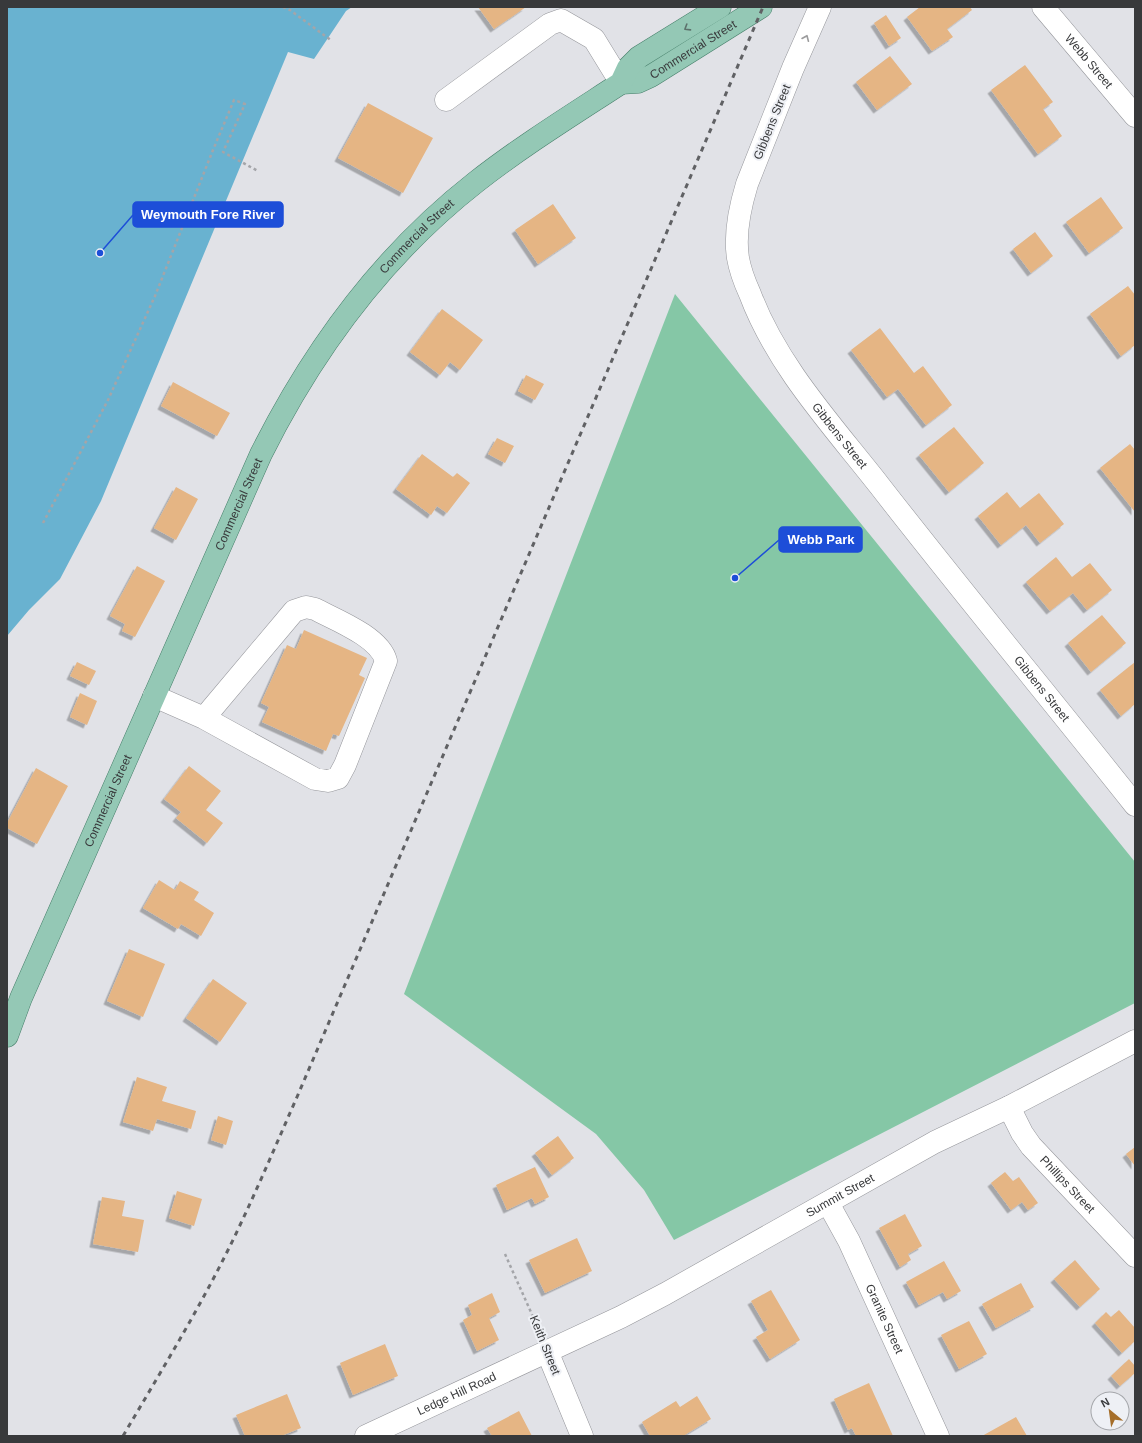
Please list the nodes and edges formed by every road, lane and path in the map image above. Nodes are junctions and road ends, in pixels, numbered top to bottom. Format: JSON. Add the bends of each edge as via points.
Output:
{"nodes":[{"id":1,"x":282,"y":7,"type":"edge"},
{"id":2,"x":720,"y":7,"type":"edge"},
{"id":3,"x":761,"y":7,"type":"edge"},
{"id":4,"x":820,"y":7,"type":"edge"},
{"id":5,"x":1043,"y":7,"type":"edge"},
{"id":6,"x":558,"y":13,"type":"edge"},
{"id":7,"x":332,"y":41,"type":"dead end"},
{"id":8,"x":621,"y":83,"type":"junction"},
{"id":9,"x":446,"y":100,"type":"dead end"},
{"id":10,"x":1135,"y":116,"type":"edge"},
{"id":11,"x":258,"y":170,"type":"dead end"},
{"id":12,"x":43,"y":523,"type":"dead end"},
{"id":13,"x":154,"y":696,"type":"junction"},
{"id":14,"x":204,"y":718,"type":"junction"},
{"id":15,"x":1135,"y":805,"type":"edge"},
{"id":16,"x":7,"y":1036,"type":"edge"},
{"id":17,"x":1135,"y":1041,"type":"edge"},
{"id":18,"x":1009,"y":1107,"type":"junction"},
{"id":19,"x":828,"y":1203,"type":"junction"},
{"id":20,"x":504,"y":1254,"type":"dead end"},
{"id":21,"x":1135,"y":1256,"type":"edge"},
{"id":22,"x":547,"y":1351,"type":"junction"},
{"id":23,"x":366,"y":1436,"type":"edge"},
{"id":24,"x":582,"y":1436,"type":"edge"},
{"id":25,"x":938,"y":1436,"type":"edge"}],
"edges":[{"from":1,"to":7,"type":"path","via":[[290,10]]},
{"from":2,"to":8,"type":"main road","name":"Commercial Street","one_way":true,"via":[[639,58],[628,68]]},
{"from":3,"to":8,"type":"main road","name":"Commercial Street","via":[[651,76],[638,82]]},
{"from":15,"to":4,"type":"street","name":"Gibbens Street","one_way":true,"via":[[801,386],[774,344],[744,279],[738,258],[738,220],[742,201],[793,68]]},
{"from":5,"to":10,"type":"street","name":"Webb Street"},
{"from":6,"to":8,"type":"street","via":[[594,39]]},
{"from":6,"to":9,"type":"street","via":[[550,24]]},
{"from":8,"to":13,"type":"main road","name":"Commercial Street","via":[[505,160],[452,202],[408,242],[344,318],[306,371],[275,425]]},
{"from":11,"to":12,"type":"path","via":[[223,152],[246,104],[234,100],[155,296],[111,393]]},
{"from":13,"to":14,"type":"street"},
{"from":13,"to":16,"type":"main road","name":"Commercial Street","via":[[21,998]]},
{"from":14,"to":14,"type":"street","via":[[315,779],[328,781],[338,778],[386,661],[384,654],[366,636],[315,609],[306,607],[294,611]]},
{"from":17,"to":18,"type":"street","name":"Summit Street"},
{"from":18,"to":19,"type":"street","name":"Summit Street","via":[[935,1142]]},
{"from":18,"to":21,"type":"street","name":"Phillips Street","via":[[1031,1146]]},
{"from":19,"to":22,"type":"street","name":"Summit Street","via":[[664,1294]]},
{"from":19,"to":25,"type":"street","name":"Granite Street","via":[[849,1241]]},
{"from":20,"to":22,"type":"path","name":"Keith Street"},
{"from":22,"to":23,"type":"street","name":"Ledge Hill Road"},
{"from":22,"to":24,"type":"street","name":"Keith Street"}]}
